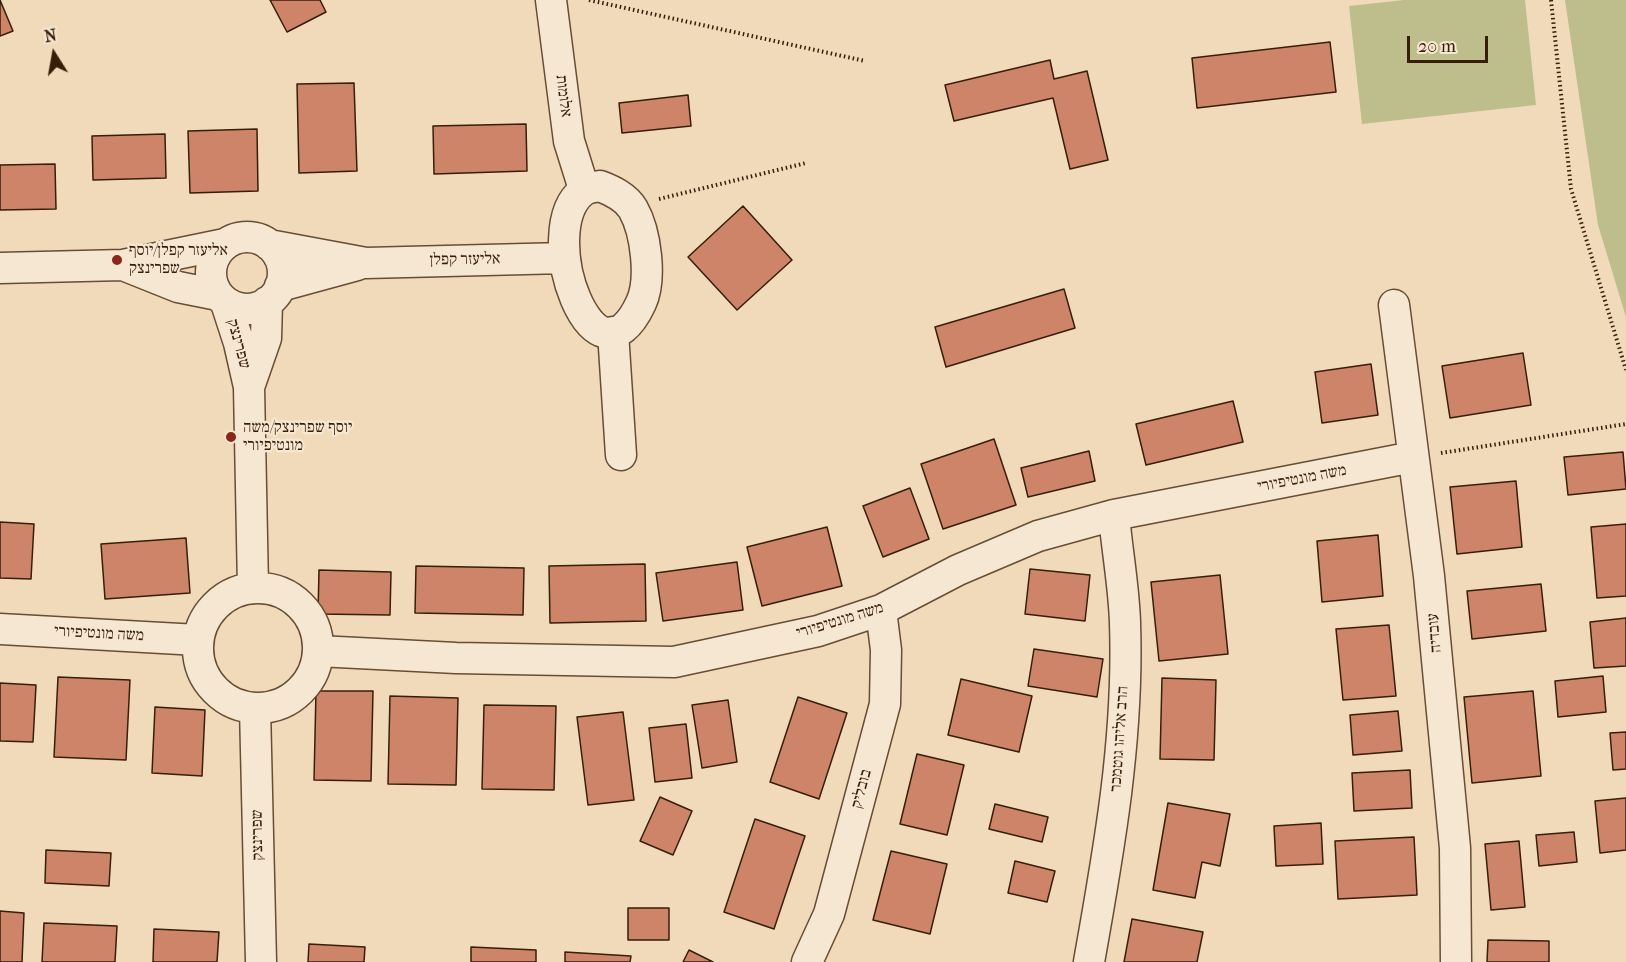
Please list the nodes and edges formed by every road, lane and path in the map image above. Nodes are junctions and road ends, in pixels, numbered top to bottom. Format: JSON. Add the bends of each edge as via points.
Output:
{"nodes":[{"id":1,"x":551,"y":0,"type":"edge"},
{"id":2,"x":589,"y":0,"type":"edge"},
{"id":3,"x":1551,"y":0,"type":"edge"},
{"id":4,"x":865,"y":61,"type":"dead end"},
{"id":5,"x":806,"y":162,"type":"dead end"},
{"id":6,"x":584,"y":189,"type":"junction"},
{"id":7,"x":633,"y":208,"type":"junction"},
{"id":8,"x":225,"y":244,"type":"junction"},
{"id":9,"x":269,"y":245,"type":"junction"},
{"id":10,"x":565,"y":258,"type":"junction"},
{"id":11,"x":366,"y":263,"type":"junction"},
{"id":12,"x":123,"y":265,"type":"junction"},
{"id":13,"x":0,"y":268,"type":"edge"},
{"id":14,"x":274,"y":294,"type":"junction"},
{"id":15,"x":222,"y":299,"type":"junction"},
{"id":16,"x":1394,"y":305,"type":"dead end"},
{"id":17,"x":613,"y":332,"type":"junction"},
{"id":18,"x":1626,"y":370,"type":"edge"},
{"id":19,"x":249,"y":387,"type":"junction"},
{"id":20,"x":1626,"y":424,"type":"edge"},
{"id":21,"x":621,"y":455,"type":"dead end"},
{"id":22,"x":1413,"y":457,"type":"junction"},
{"id":23,"x":1114,"y":515,"type":"junction"},
{"id":24,"x":253,"y":588,"type":"junction"},
{"id":25,"x":881,"y":610,"type":"junction"},
{"id":26,"x":0,"y":628,"type":"edge"},
{"id":27,"x":198,"y":640,"type":"junction"},
{"id":28,"x":318,"y":651,"type":"junction"},
{"id":29,"x":255,"y":708,"type":"junction"},
{"id":30,"x":261,"y":962,"type":"edge"},
{"id":31,"x":807,"y":962,"type":"edge"},
{"id":32,"x":1089,"y":962,"type":"edge"},
{"id":33,"x":1456,"y":962,"type":"edge"}],
"edges":[{"from":1,"to":6,"type":"street","name":"אלומות","via":[[569,141]]},
{"from":2,"to":4,"type":"path"},
{"from":3,"to":18,"type":"path","via":[[1571,189]]},
{"from":5,"to":7,"type":"path","via":[[665,196]]},
{"from":6,"to":7,"type":"street","via":[[600,186],[617,192]]},
{"from":6,"to":10,"type":"street","via":[[571,203]]},
{"from":7,"to":17,"type":"street","via":[[643,243],[644,295],[633,319]]},
{"from":8,"to":9,"type":"street","via":[[247,237]]},
{"from":8,"to":12,"type":"street"},
{"from":8,"to":15,"type":"street","via":[[212,264],[212,285]]},
{"from":9,"to":11,"type":"street","name":"אליעזר קפלן"},
{"from":9,"to":14,"type":"street","via":[[282,265]]},
{"from":10,"to":11,"type":"street","name":"אליעזר קפלן"},
{"from":10,"to":17,"type":"street","via":[[572,295],[582,315],[600,331]]},
{"from":11,"to":14,"type":"street","name":"אליעזר קפלן"},
{"from":12,"to":13,"type":"street"},
{"from":12,"to":15,"type":"street"},
{"from":14,"to":15,"type":"street","via":[[248,309]]},
{"from":14,"to":19,"type":"street","name":"שפרינצק","via":[[266,339]]},
{"from":15,"to":19,"type":"street","name":"שפרינצק","via":[[240,343]]},
{"from":16,"to":22,"type":"street","name":"עובדיה"},
{"from":17,"to":21,"type":"street"},
{"from":19,"to":24,"type":"street","name":"שפרינצק"},
{"from":20,"to":22,"type":"path"},
{"from":22,"to":23,"type":"street","name":"משה מונטיפיורי"},
{"from":22,"to":33,"type":"street","name":"עובדיה","via":[[1429,576],[1455,848]]},
{"from":23,"to":25,"type":"street","name":"משה מונטיפיורי","via":[[1038,536],[958,570]]},
{"from":23,"to":32,"type":"street","name":"הרב אליהו גוטמכר","via":[[1125,622],[1123,722],[1113,826]]},
{"from":24,"to":27,"type":"street","via":[[233,593],[216,604],[204,621]]},
{"from":24,"to":28,"type":"street","via":[[273,590],[292,598],[315,631]]},
{"from":25,"to":28,"type":"street","name":"משה מונטיפיורי","via":[[818,631],[674,662]]},
{"from":25,"to":31,"type":"street","name":"בובליק","via":[[886,650],[885,704],[829,914]]},
{"from":26,"to":27,"type":"street","name":"משה מונטיפיורי"},
{"from":27,"to":29,"type":"street","via":[[198,660],[219,694],[236,704]]},
{"from":28,"to":29,"type":"street","via":[[314,669],[291,698],[274,706]]},
{"from":29,"to":30,"type":"street","name":"שפרינצק"}]}
